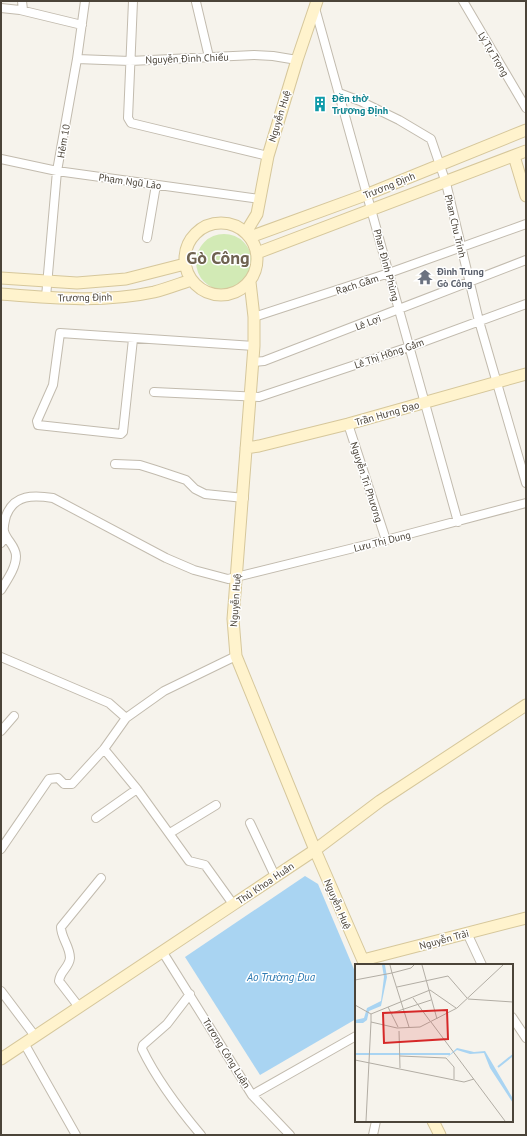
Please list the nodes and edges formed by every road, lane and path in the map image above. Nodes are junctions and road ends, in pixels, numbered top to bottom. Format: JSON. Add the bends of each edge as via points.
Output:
{"nodes":[{"id":1,"x":22,"y":1,"type":"edge"},
{"id":2,"x":85,"y":1,"type":"edge"},
{"id":3,"x":133,"y":1,"type":"edge"},
{"id":4,"x":463,"y":1,"type":"edge"},
{"id":5,"x":196,"y":2,"type":"edge"},
{"id":6,"x":316,"y":5,"type":"edge"},
{"id":7,"x":1,"y":8,"type":"edge"},
{"id":8,"x":23,"y":10,"type":"junction"},
{"id":9,"x":82,"y":25,"type":"junction"},
{"id":10,"x":209,"y":57,"type":"junction"},
{"id":11,"x":77,"y":59,"type":"junction"},
{"id":12,"x":130,"y":60,"type":"junction"},
{"id":13,"x":296,"y":60,"type":"junction"},
{"id":14,"x":339,"y":93,"type":"junction"},
{"id":15,"x":526,"y":108,"type":"edge"},
{"id":16,"x":526,"y":130,"type":"edge"},
{"id":17,"x":526,"y":151,"type":"edge"},
{"id":18,"x":268,"y":156,"type":"junction"},
{"id":19,"x":514,"y":156,"type":"junction"},
{"id":20,"x":1,"y":159,"type":"edge"},
{"id":21,"x":440,"y":164,"type":"junction"},
{"id":22,"x":57,"y":171,"type":"junction"},
{"id":23,"x":446,"y":182,"type":"junction"},
{"id":24,"x":156,"y":185,"type":"junction"},
{"id":25,"x":368,"y":194,"type":"junction"},
{"id":26,"x":526,"y":196,"type":"edge"},
{"id":27,"x":260,"y":199,"type":"junction"},
{"id":28,"x":372,"y":210,"type":"junction"},
{"id":29,"x":526,"y":224,"type":"edge"},
{"id":30,"x":248,"y":235,"type":"junction"},
{"id":31,"x":147,"y":238,"type":"dead end"},
{"id":32,"x":461,"y":247,"type":"junction"},
{"id":33,"x":257,"y":253,"type":"junction"},
{"id":34,"x":526,"y":260,"type":"edge"},
{"id":35,"x":185,"y":264,"type":"junction"},
{"id":36,"x":389,"y":273,"type":"junction"},
{"id":37,"x":1,"y":278,"type":"edge"},
{"id":38,"x":192,"y":280,"type":"junction"},
{"id":39,"x":48,"y":282,"type":"junction"},
{"id":40,"x":250,"y":282,"type":"junction"},
{"id":41,"x":470,"y":282,"type":"junction"},
{"id":42,"x":1,"y":294,"type":"edge"},
{"id":43,"x":46,"y":297,"type":"junction"},
{"id":44,"x":526,"y":304,"type":"edge"},
{"id":45,"x":398,"y":310,"type":"junction"},
{"id":46,"x":254,"y":317,"type":"junction"},
{"id":47,"x":479,"y":321,"type":"junction"},
{"id":48,"x":133,"y":339,"type":"junction"},
{"id":49,"x":254,"y":346,"type":"junction"},
{"id":50,"x":409,"y":347,"type":"junction"},
{"id":51,"x":253,"y":362,"type":"junction"},
{"id":52,"x":526,"y":374,"type":"edge"},
{"id":53,"x":496,"y":382,"type":"junction"},
{"id":54,"x":154,"y":392,"type":"dead end"},
{"id":55,"x":251,"y":397,"type":"junction"},
{"id":56,"x":425,"y":402,"type":"junction"},
{"id":57,"x":348,"y":424,"type":"junction"},
{"id":58,"x":246,"y":448,"type":"junction"},
{"id":59,"x":115,"y":464,"type":"dead end"},
{"id":60,"x":526,"y":483,"type":"edge"},
{"id":61,"x":244,"y":498,"type":"junction"},
{"id":62,"x":526,"y":503,"type":"edge"},
{"id":63,"x":458,"y":522,"type":"junction"},
{"id":64,"x":6,"y":536,"type":"junction"},
{"id":65,"x":386,"y":540,"type":"junction"},
{"id":66,"x":1,"y":543,"type":"edge"},
{"id":67,"x":237,"y":577,"type":"junction"},
{"id":68,"x":1,"y":590,"type":"edge"},
{"id":69,"x":236,"y":656,"type":"junction"},
{"id":70,"x":1,"y":657,"type":"edge"},
{"id":71,"x":526,"y":705,"type":"edge"},
{"id":72,"x":14,"y":716,"type":"dead end"},
{"id":73,"x":126,"y":718,"type":"junction"},
{"id":74,"x":1,"y":730,"type":"edge"},
{"id":75,"x":104,"y":749,"type":"junction"},
{"id":76,"x":137,"y":789,"type":"junction"},
{"id":77,"x":216,"y":805,"type":"dead end"},
{"id":78,"x":96,"y":818,"type":"dead end"},
{"id":79,"x":250,"y":823,"type":"dead end"},
{"id":80,"x":170,"y":833,"type":"junction"},
{"id":81,"x":1,"y":849,"type":"edge"},
{"id":82,"x":315,"y":850,"type":"junction"},
{"id":83,"x":275,"y":876,"type":"junction"},
{"id":84,"x":101,"y":878,"type":"dead end"},
{"id":85,"x":233,"y":904,"type":"junction"},
{"id":86,"x":526,"y":918,"type":"edge"},
{"id":87,"x":467,"y":933,"type":"junction"},
{"id":88,"x":162,"y":951,"type":"junction"},
{"id":89,"x":364,"y":963,"type":"edge"},
{"id":90,"x":482,"y":964,"type":"edge"},
{"id":91,"x":1,"y":991,"type":"edge"},
{"id":92,"x":190,"y":994,"type":"junction"},
{"id":93,"x":79,"y":1007,"type":"junction"},
{"id":94,"x":513,"y":1018,"type":"edge"},
{"id":95,"x":35,"y":1036,"type":"junction"},
{"id":96,"x":355,"y":1037,"type":"edge"},
{"id":97,"x":526,"y":1038,"type":"edge"},
{"id":98,"x":24,"y":1043,"type":"junction"},
{"id":99,"x":1,"y":1059,"type":"edge"},
{"id":100,"x":252,"y":1095,"type":"junction"},
{"id":101,"x":376,"y":1122,"type":"edge"},
{"id":102,"x":434,"y":1122,"type":"edge"},
{"id":103,"x":76,"y":1135,"type":"edge"},
{"id":104,"x":201,"y":1135,"type":"edge"},
{"id":105,"x":290,"y":1135,"type":"edge"},
{"id":106,"x":374,"y":1135,"type":"edge"},
{"id":107,"x":440,"y":1135,"type":"edge"}],
"edges":[{"from":1,"to":8,"type":"street"},
{"from":2,"to":9,"type":"street","name":"Hẻm 10"},
{"from":3,"to":12,"type":"street"},
{"from":4,"to":15,"type":"street","name":"Lý Tự Trọng"},
{"from":5,"to":10,"type":"street"},
{"from":6,"to":13,"type":"main road","name":"Nguyễn Huệ"},
{"from":6,"to":14,"type":"street","name":"Phan Đình Phùng"},
{"from":7,"to":8,"type":"street"},
{"from":8,"to":9,"type":"street"},
{"from":9,"to":11,"type":"street","name":"Hẻm 10"},
{"from":10,"to":12,"type":"street","name":"Nguyễn Đình Chiểu"},
{"from":10,"to":13,"type":"street","name":"Nguyễn Đình Chiểu","via":[[273,56]]},
{"from":11,"to":12,"type":"street","name":"Nguyễn Đình Chiểu"},
{"from":11,"to":22,"type":"street","name":"Hẻm 10"},
{"from":12,"to":18,"type":"street","via":[[128,118],[131,123]]},
{"from":13,"to":18,"type":"main road","name":"Nguyễn Huệ"},
{"from":14,"to":21,"type":"street","name":"Phan Chu Trinh","via":[[360,101],[427,136]]},
{"from":14,"to":25,"type":"street","name":"Phan Đình Phùng"},
{"from":16,"to":21,"type":"main road","name":"Trương Định"},
{"from":17,"to":19,"type":"main road","name":"Trương Định"},
{"from":18,"to":27,"type":"main road","name":"Nguyễn Huệ"},
{"from":19,"to":23,"type":"main road","name":"Trương Định"},
{"from":19,"to":26,"type":"main road"},
{"from":20,"to":22,"type":"street","name":"Phạm Ngũ Lão"},
{"from":21,"to":23,"type":"street","name":"Phan Chu Trinh"},
{"from":21,"to":25,"type":"main road","name":"Trương Định"},
{"from":22,"to":24,"type":"street","name":"Phạm Ngũ Lão"},
{"from":22,"to":39,"type":"street","name":"Hẻm 10"},
{"from":23,"to":28,"type":"main road","name":"Trương Định"},
{"from":23,"to":32,"type":"street","name":"Phan Chu Trinh"},
{"from":24,"to":27,"type":"street","name":"Phạm Ngũ Lão"},
{"from":24,"to":31,"type":"street"},
{"from":25,"to":28,"type":"street","name":"Phan Đình Phùng"},
{"from":25,"to":30,"type":"main road","name":"Trương Định"},
{"from":27,"to":30,"type":"main road","name":"Nguyễn Huệ"},
{"from":28,"to":33,"type":"main road","name":"Trương Định"},
{"from":28,"to":36,"type":"street","name":"Phan Đình Phùng"},
{"from":29,"to":32,"type":"street","name":"Rạch Gầm"},
{"from":30,"to":33,"type":"main road"},
{"from":30,"to":35,"type":"main road","via":[[231,224],[219,222],[207,225],[197,231],[189,241],[185,252]]},
{"from":32,"to":36,"type":"street","name":"Rạch Gầm"},
{"from":32,"to":41,"type":"street","name":"Phan Chu Trinh"},
{"from":33,"to":40,"type":"main road","via":[[256,272]]},
{"from":34,"to":41,"type":"street","name":"Lê Lợi"},
{"from":35,"to":38,"type":"main road"},
{"from":35,"to":39,"type":"main road","name":"Trương Định","via":[[126,279],[77,283]]},
{"from":36,"to":45,"type":"street","name":"Phan Đình Phùng"},
{"from":36,"to":46,"type":"street","name":"Rạch Gầm"},
{"from":37,"to":39,"type":"main road","name":"Trương Định"},
{"from":38,"to":40,"type":"main road","via":[[206,293],[217,296],[229,295]]},
{"from":38,"to":43,"type":"main road","name":"Trương Định","via":[[153,292],[119,297]]},
{"from":39,"to":43,"type":"street","name":"Hẻm 10"},
{"from":40,"to":46,"type":"main road","name":"Nguyễn Huệ"},
{"from":41,"to":45,"type":"street","name":"Lê Lợi"},
{"from":41,"to":47,"type":"street","name":"Phan Chu Trinh"},
{"from":42,"to":43,"type":"main road","name":"Trương Định"},
{"from":44,"to":47,"type":"street","name":"Lê Thị Hồng Gấm"},
{"from":45,"to":50,"type":"street","name":"Phan Đình Phùng"},
{"from":45,"to":51,"type":"street","name":"Lê Lợi","via":[[264,361]]},
{"from":46,"to":49,"type":"main road","name":"Nguyễn Huệ"},
{"from":47,"to":50,"type":"street","name":"Lê Thị Hồng Gấm"},
{"from":47,"to":53,"type":"street","name":"Phan Chu Trinh"},
{"from":48,"to":48,"type":"street","via":[[60,333],[53,385],[37,421],[38,425],[120,434],[123,432]]},
{"from":48,"to":49,"type":"street"},
{"from":49,"to":51,"type":"main road","name":"Nguyễn Huệ"},
{"from":50,"to":55,"type":"street","name":"Lê Thị Hồng Gấm","via":[[259,397]]},
{"from":50,"to":56,"type":"street","name":"Phan Đình Phùng"},
{"from":51,"to":55,"type":"main road","name":"Nguyễn Huệ"},
{"from":52,"to":53,"type":"main road","name":"Trần Hưng Đạo"},
{"from":53,"to":56,"type":"main road","name":"Trần Hưng Đạo"},
{"from":53,"to":60,"type":"street","name":"Phan Chu Trinh"},
{"from":54,"to":55,"type":"street","name":"Lê Thị Hồng Gấm"},
{"from":55,"to":58,"type":"main road","name":"Nguyễn Huệ"},
{"from":56,"to":57,"type":"main road","name":"Trần Hưng Đạo"},
{"from":56,"to":63,"type":"street","name":"Phan Đình Phùng"},
{"from":57,"to":58,"type":"main road","name":"Trần Hưng Đạo"},
{"from":57,"to":65,"type":"street","name":"Nguyễn Tri Phương"},
{"from":58,"to":61,"type":"main road","name":"Nguyễn Huệ"},
{"from":59,"to":61,"type":"street","via":[[140,465],[156,470],[186,480],[195,489],[206,494]]},
{"from":61,"to":67,"type":"main road","name":"Nguyễn Huệ"},
{"from":62,"to":63,"type":"street","name":"Lưu Thị Dung"},
{"from":63,"to":65,"type":"street","name":"Lưu Thị Dung"},
{"from":64,"to":66,"type":"street"},
{"from":64,"to":67,"type":"street","name":"Lưu Thị Dung","via":[[4,523],[8,511],[19,500],[35,496],[53,498],[166,558],[219,578]]},
{"from":64,"to":68,"type":"street","via":[[16,556],[14,566]]},
{"from":65,"to":67,"type":"street","name":"Lưu Thị Dung"},
{"from":67,"to":69,"type":"main road","name":"Nguyễn Huệ","via":[[233,619]]},
{"from":69,"to":73,"type":"street","via":[[164,691]]},
{"from":69,"to":82,"type":"main road","name":"Nguyễn Huệ"},
{"from":70,"to":73,"type":"street","via":[[109,703]]},
{"from":71,"to":82,"type":"main road","name":"Thủ Khoa Huân","via":[[380,802]]},
{"from":72,"to":74,"type":"street"},
{"from":73,"to":75,"type":"street"},
{"from":75,"to":76,"type":"street"},
{"from":75,"to":81,"type":"street","via":[[72,784],[68,785],[58,778],[49,779]]},
{"from":76,"to":78,"type":"street"},
{"from":76,"to":80,"type":"street"},
{"from":77,"to":80,"type":"street"},
{"from":79,"to":83,"type":"street"},
{"from":80,"to":85,"type":"street","via":[[189,861],[208,868]]},
{"from":82,"to":83,"type":"main road","name":"Thủ Khoa Huân"},
{"from":82,"to":89,"type":"main road","name":"Nguyễn Huệ"},
{"from":83,"to":85,"type":"main road","name":"Thủ Khoa Huân"},
{"from":84,"to":93,"type":"street","via":[[61,927],[70,958],[59,981]]},
{"from":85,"to":88,"type":"main road","name":"Thủ Khoa Huân"},
{"from":86,"to":87,"type":"main road","name":"Nguyễn Trãi"},
{"from":87,"to":89,"type":"main road","name":"Nguyễn Trãi"},
{"from":87,"to":90,"type":"street"},
{"from":88,"to":92,"type":"street","name":"Trương Công Luận"},
{"from":88,"to":93,"type":"main road","name":"Thủ Khoa Huân"},
{"from":91,"to":95,"type":"street"},
{"from":92,"to":100,"type":"street","name":"Trương Công Luận"},
{"from":92,"to":104,"type":"street","via":[[167,1024],[143,1045],[142,1049],[149,1064]]},
{"from":93,"to":95,"type":"main road","name":"Thủ Khoa Huân"},
{"from":94,"to":97,"type":"street"},
{"from":95,"to":98,"type":"main road","name":"Thủ Khoa Huân"},
{"from":96,"to":100,"type":"street","name":"Trương Công Luận"},
{"from":98,"to":99,"type":"main road","name":"Thủ Khoa Huân"},
{"from":98,"to":103,"type":"street"},
{"from":100,"to":105,"type":"street"},
{"from":101,"to":106,"type":"street"},
{"from":102,"to":107,"type":"main road"}]}
